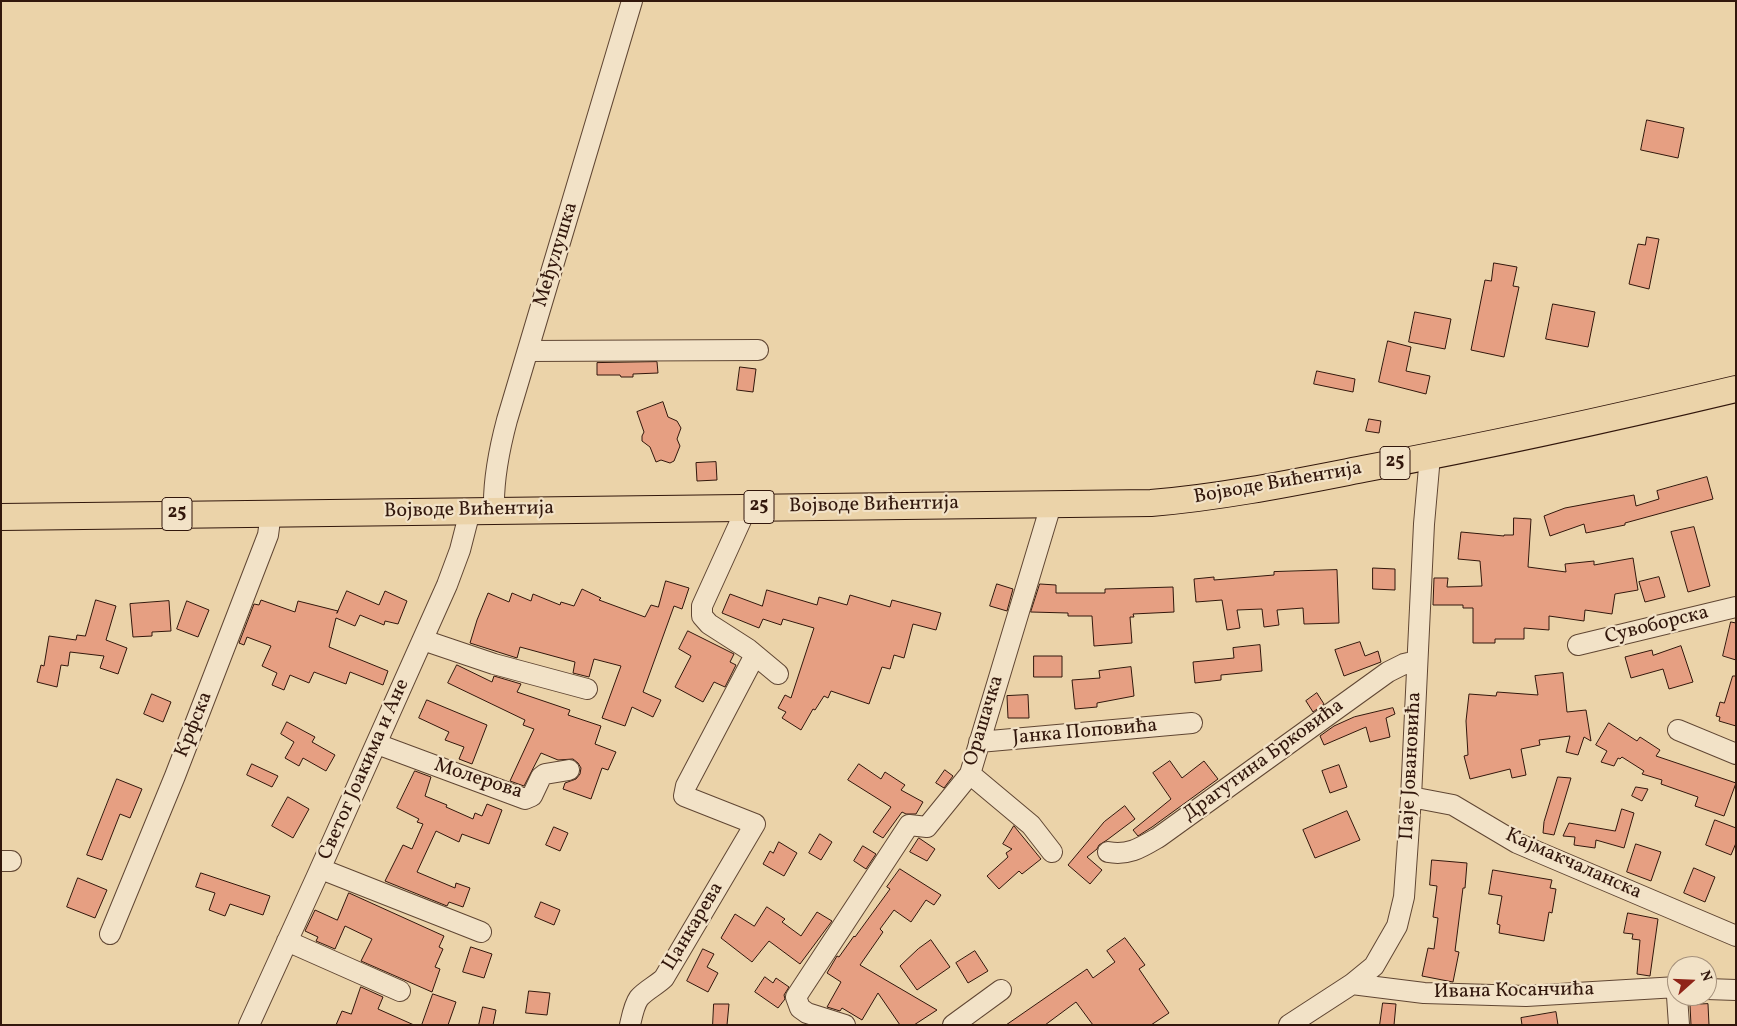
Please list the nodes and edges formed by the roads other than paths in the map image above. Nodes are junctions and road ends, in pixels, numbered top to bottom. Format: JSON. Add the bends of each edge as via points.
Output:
{"nodes":[{"id":1,"x":632,"y":1,"type":"edge"},
{"id":2,"x":758,"y":350,"type":"dead end"},
{"id":3,"x":528,"y":352,"type":"junction"},
{"id":4,"x":1736,"y":389,"type":"edge"},
{"id":5,"x":1430,"y":456,"type":"junction"},
{"id":6,"x":1051,"y":504,"type":"junction"},
{"id":7,"x":747,"y":507,"type":"junction"},
{"id":8,"x":482,"y":510,"type":"junction"},
{"id":9,"x":271,"y":513,"type":"junction"},
{"id":10,"x":1,"y":516,"type":"edge"},
{"id":11,"x":1736,"y":606,"type":"edge"},
{"id":12,"x":423,"y":640,"type":"junction"},
{"id":13,"x":1578,"y":645,"type":"dead end"},
{"id":14,"x":755,"y":655,"type":"junction"},
{"id":15,"x":1417,"y":661,"type":"junction"},
{"id":16,"x":778,"y":674,"type":"dead end"},
{"id":17,"x":587,"y":689,"type":"dead end"},
{"id":18,"x":1192,"y":723,"type":"dead end"},
{"id":19,"x":1678,"y":730,"type":"dead end"},
{"id":20,"x":979,"y":742,"type":"junction"},
{"id":21,"x":376,"y":744,"type":"junction"},
{"id":22,"x":1736,"y":754,"type":"edge"},
{"id":23,"x":569,"y":770,"type":"dead end"},
{"id":24,"x":970,"y":774,"type":"junction"},
{"id":25,"x":1411,"y":797,"type":"junction"},
{"id":26,"x":1052,"y":852,"type":"dead end"},
{"id":27,"x":1108,"y":852,"type":"dead end"},
{"id":28,"x":321,"y":868,"type":"junction"},
{"id":29,"x":481,"y":932,"type":"dead end"},
{"id":30,"x":110,"y":934,"type":"dead end"},
{"id":31,"x":1736,"y":936,"type":"edge"},
{"id":32,"x":287,"y":941,"type":"junction"},
{"id":33,"x":1352,"y":984,"type":"junction"},
{"id":34,"x":1667,"y":988,"type":"edge"},
{"id":35,"x":1717,"y":989,"type":"edge"},
{"id":36,"x":1001,"y":990,"type":"dead end"},
{"id":37,"x":1736,"y":990,"type":"edge"},
{"id":38,"x":400,"y":991,"type":"dead end"},
{"id":39,"x":1678,"y":1006,"type":"edge"},
{"id":40,"x":249,"y":1025,"type":"edge"},
{"id":41,"x":630,"y":1025,"type":"edge"},
{"id":42,"x":845,"y":1025,"type":"edge"},
{"id":43,"x":952,"y":1025,"type":"edge"},
{"id":44,"x":1289,"y":1025,"type":"edge"},
{"id":45,"x":1679,"y":1025,"type":"edge"}],
"edges":[{"from":1,"to":3,"type":"street","name":"Међулушка"},
{"from":2,"to":3,"type":"street"},
{"from":3,"to":8,"type":"street","name":"Међулушка","via":[[507,420],[494,480]]},
{"from":4,"to":5,"type":"main road","name":"Војводе Вићентија","number":"25"},
{"from":5,"to":6,"type":"main road","name":"Војводе Вићентија","number":"25","via":[[1184,500]]},
{"from":5,"to":15,"type":"street","name":"Паје Јовановића"},
{"from":6,"to":7,"type":"main road","name":"Војводе Вићентија","number":"25"},
{"from":6,"to":20,"type":"street","name":"Орашачка"},
{"from":7,"to":8,"type":"main road","name":"Војводе Вићентија","number":"25"},
{"from":7,"to":14,"type":"street","via":[[701,611],[709,624]]},
{"from":8,"to":9,"type":"main road","name":"Војводе Вићентија","number":"25"},
{"from":8,"to":12,"type":"street","name":"Светог Јоакима и Ане","via":[[460,550]]},
{"from":9,"to":10,"type":"main road","name":"Војводе Вићентија","number":"25"},
{"from":9,"to":30,"type":"street","name":"Крфска","via":[[268,535]]},
{"from":11,"to":13,"type":"street","name":"Сувоборска"},
{"from":12,"to":17,"type":"street","via":[[494,664]]},
{"from":12,"to":21,"type":"street","name":"Светог Јоакима и Ане"},
{"from":14,"to":16,"type":"street"},
{"from":14,"to":41,"type":"street","name":"Цанкарева","via":[[686,786],[684,796],[755,824],[664,978],[637,1002]]},
{"from":15,"to":25,"type":"street","name":"Паје Јовановића"},
{"from":15,"to":27,"type":"street","name":"Драгутина Брковића","via":[[1388,672],[1159,837],[1130,852]]},
{"from":18,"to":20,"type":"street","name":"Јанка Поповића"},
{"from":19,"to":22,"type":"street"},
{"from":20,"to":24,"type":"street","name":"Орашачка"},
{"from":21,"to":23,"type":"street","name":"Молерова","via":[[525,799],[532,796],[545,774]]},
{"from":21,"to":28,"type":"street","name":"Светог Јоакима и Ане"},
{"from":24,"to":26,"type":"street","via":[[1031,825]]},
{"from":24,"to":42,"type":"street","name":"Орашачка","via":[[927,827],[909,825],[796,997],[800,1008],[807,1014]]},
{"from":25,"to":31,"type":"street","name":"Кајмакчаланска","via":[[1454,804],[1517,843]]},
{"from":25,"to":33,"type":"street","name":"Паје Јовановића","via":[[1404,897],[1398,926],[1374,966]]},
{"from":28,"to":29,"type":"street"},
{"from":28,"to":32,"type":"street","name":"Светог Јоакима и Ане"},
{"from":32,"to":38,"type":"street"},
{"from":32,"to":40,"type":"street","name":"Светог Јоакима и Ане"},
{"from":33,"to":34,"type":"street","name":"Ивана Косанчића","via":[[1424,993],[1526,996]]},
{"from":33,"to":44,"type":"street","name":"Паје Јовановића"},
{"from":35,"to":37,"type":"street"},
{"from":36,"to":43,"type":"street"},
{"from":39,"to":45,"type":"street"}]}
